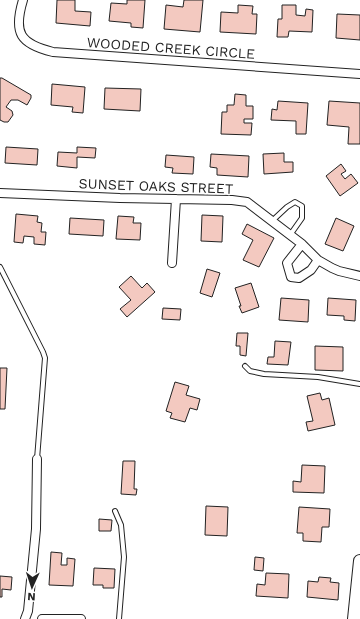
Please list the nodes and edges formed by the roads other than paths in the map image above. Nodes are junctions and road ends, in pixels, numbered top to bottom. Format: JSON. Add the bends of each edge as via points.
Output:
{"nodes":[{"id":1,"x":23,"y":0,"type":"edge"},
{"id":2,"x":360,"y":74,"type":"edge"},
{"id":3,"x":0,"y":192,"type":"edge"},
{"id":4,"x":176,"y":199,"type":"junction"},
{"id":5,"x":272,"y":221,"type":"junction"},
{"id":6,"x":290,"y":235,"type":"junction"},
{"id":7,"x":302,"y":244,"type":"junction"},
{"id":8,"x":318,"y":260,"type":"junction"},
{"id":9,"x":172,"y":263,"type":"dead end"},
{"id":10,"x":0,"y":267,"type":"edge"},
{"id":11,"x":360,"y":276,"type":"edge"},
{"id":12,"x":245,"y":366,"type":"dead end"},
{"id":13,"x":360,"y":384,"type":"edge"},
{"id":14,"x":37,"y":459,"type":"joint"},
{"id":15,"x":114,"y":511,"type":"dead end"},
{"id":16,"x":360,"y":561,"type":"edge"},
{"id":17,"x":25,"y":619,"type":"edge"},
{"id":18,"x":42,"y":619,"type":"edge"},
{"id":19,"x":81,"y":619,"type":"edge"},
{"id":20,"x":119,"y":619,"type":"edge"},
{"id":21,"x":354,"y":619,"type":"edge"}],
"edges":[{"from":1,"to":2,"type":"street","name":"WOODED CREEK CIRCLE","via":[[18,26],[26,42],[39,49]]},
{"from":3,"to":4,"type":"street","name":"SUNSET OAKS STREET"},
{"from":4,"to":5,"type":"street","name":"SUNSET OAKS STREET","via":[[247,202]]},
{"from":4,"to":9,"type":"street"},
{"from":5,"to":6,"type":"street","name":"SUNSET OAKS STREET"},
{"from":5,"to":6,"type":"lane","via":[[295,202],[302,206],[302,218]]},
{"from":6,"to":7,"type":"street","name":"SUNSET OAKS STREET"},
{"from":7,"to":8,"type":"street","name":"SUNSET OAKS STREET"},
{"from":7,"to":8,"type":"street","via":[[287,263],[291,277],[299,278],[311,270]]},
{"from":8,"to":11,"type":"street","name":"SUNSET OAKS STREET","via":[[339,271]]},
{"from":10,"to":14,"type":"lane","via":[[43,352]]},
{"from":12,"to":13,"type":"lane","via":[[250,371],[264,374],[318,377]]},
{"from":14,"to":17,"type":"street","via":[[36,529],[28,611]]},
{"from":15,"to":20,"type":"lane","via":[[121,525],[124,557]]},
{"from":16,"to":21,"type":"street"},
{"from":18,"to":19,"type":"street"}]}
